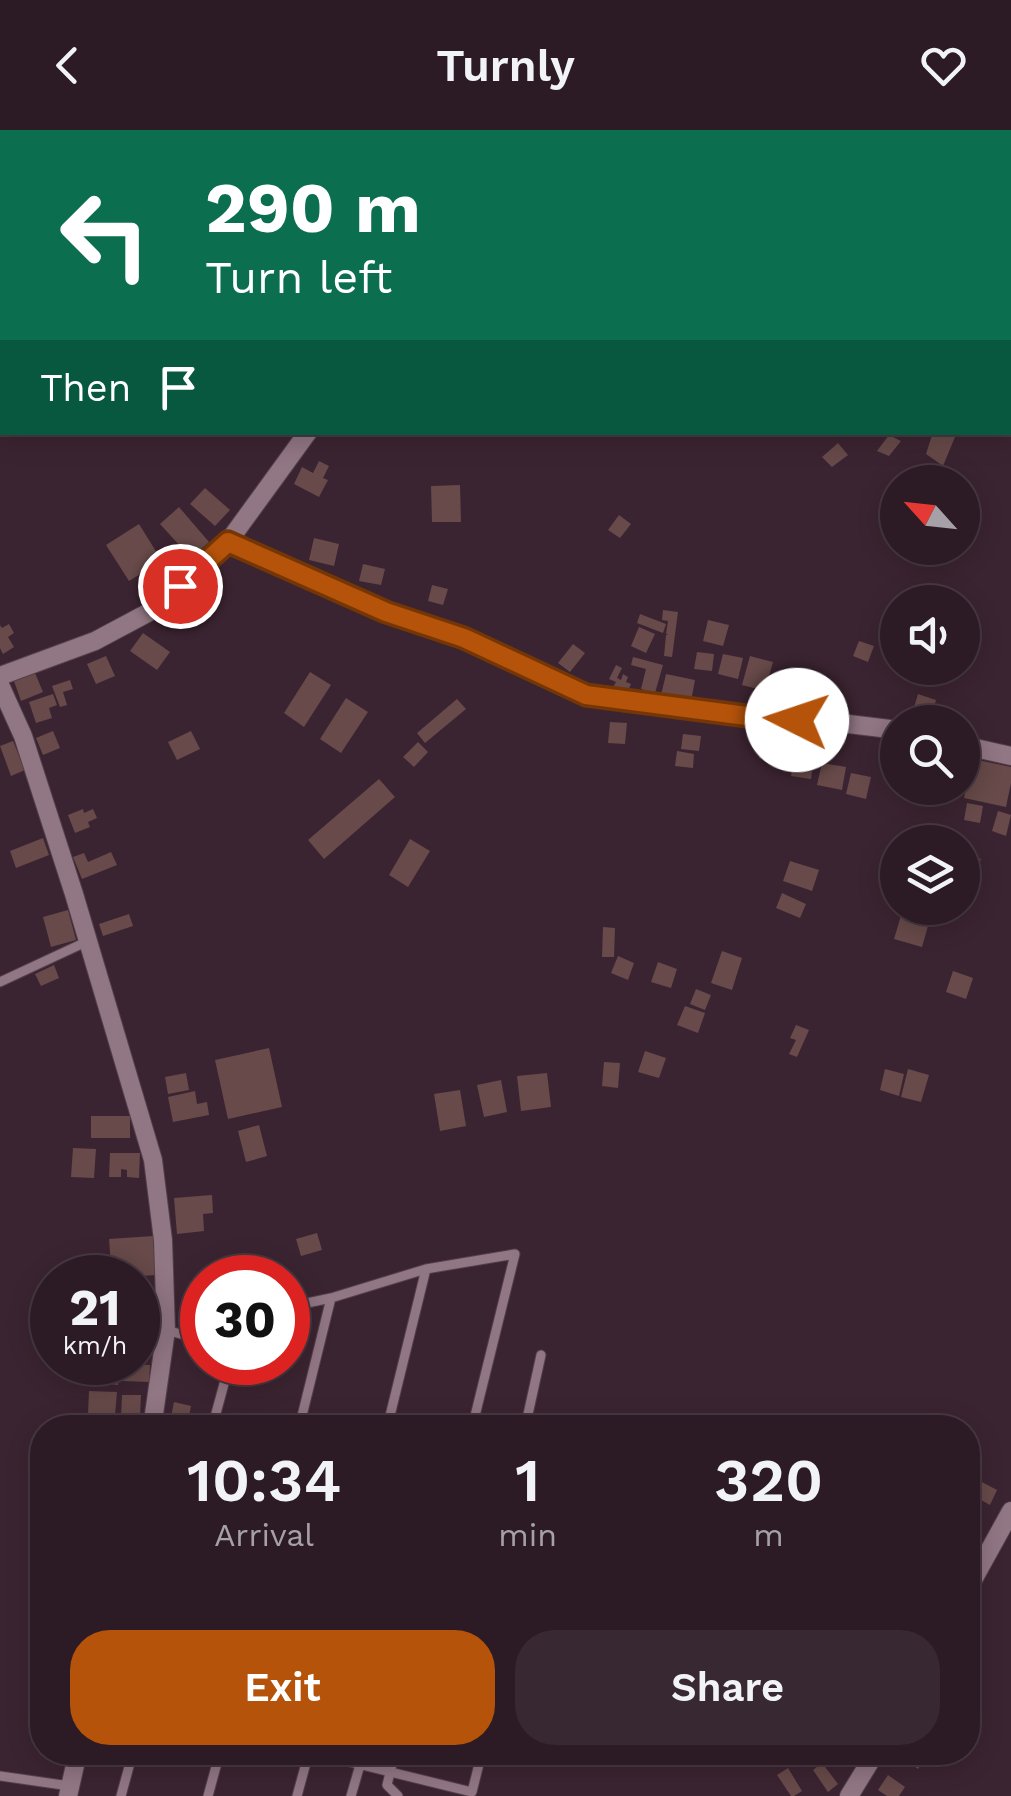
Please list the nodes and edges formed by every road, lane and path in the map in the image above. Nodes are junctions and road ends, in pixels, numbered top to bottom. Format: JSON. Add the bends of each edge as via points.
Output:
{"nodes":[{"id":1,"x":306,"y":435,"type":"edge"},
{"id":2,"x":228,"y":542,"type":"junction"},
{"id":3,"x":0,"y":676,"type":"edge"},
{"id":4,"x":0,"y":686,"type":"edge"},
{"id":5,"x":880,"y":728,"type":"edge"},
{"id":6,"x":980,"y":748,"type":"edge"},
{"id":7,"x":1011,"y":756,"type":"edge"},
{"id":8,"x":88,"y":941,"type":"junction"},
{"id":9,"x":0,"y":982,"type":"edge"},
{"id":10,"x":426,"y":1270,"type":"junction"},
{"id":11,"x":331,"y":1298,"type":"junction"},
{"id":12,"x":310,"y":1302,"type":"edge"},
{"id":13,"x":166,"y":1330,"type":"junction"},
{"id":14,"x":180,"y":1334,"type":"edge"},
{"id":15,"x":541,"y":1355,"type":"dead end"},
{"id":16,"x":224,"y":1385,"type":"edge"},
{"id":17,"x":154,"y":1415,"type":"edge"},
{"id":18,"x":216,"y":1415,"type":"edge"},
{"id":19,"x":303,"y":1415,"type":"edge"},
{"id":20,"x":390,"y":1415,"type":"edge"},
{"id":21,"x":475,"y":1415,"type":"edge"},
{"id":22,"x":528,"y":1415,"type":"edge"},
{"id":23,"x":1011,"y":1512,"type":"edge"},
{"id":24,"x":980,"y":1568,"type":"edge"},
{"id":25,"x":75,"y":1765,"type":"edge"},
{"id":26,"x":129,"y":1765,"type":"edge"},
{"id":27,"x":216,"y":1765,"type":"edge"},
{"id":28,"x":305,"y":1765,"type":"edge"},
{"id":29,"x":360,"y":1765,"type":"joint"},
{"id":30,"x":392,"y":1765,"type":"edge"},
{"id":31,"x":479,"y":1765,"type":"edge"},
{"id":32,"x":868,"y":1765,"type":"edge"},
{"id":33,"x":390,"y":1772,"type":"junction"},
{"id":34,"x":0,"y":1776,"type":"edge"},
{"id":35,"x":69,"y":1791,"type":"edge"},
{"id":36,"x":471,"y":1794,"type":"edge"},
{"id":37,"x":121,"y":1796,"type":"edge"},
{"id":38,"x":208,"y":1796,"type":"edge"},
{"id":39,"x":297,"y":1796,"type":"edge"},
{"id":40,"x":352,"y":1796,"type":"edge"},
{"id":41,"x":398,"y":1796,"type":"edge"},
{"id":42,"x":849,"y":1796,"type":"edge"}],
"edges":[{"from":1,"to":2,"type":"street"},
{"from":2,"to":3,"type":"street","via":[[156,609],[95,641]]},
{"from":2,"to":5,"type":"street","via":[[586,695]]},
{"from":4,"to":8,"type":"street","via":[[23,736]]},
{"from":6,"to":7,"type":"street"},
{"from":8,"to":9,"type":"lane"},
{"from":8,"to":13,"type":"street","via":[[153,1160]]},
{"from":10,"to":11,"type":"lane"},
{"from":10,"to":20,"type":"lane"},
{"from":10,"to":21,"type":"lane","via":[[515,1254]]},
{"from":11,"to":12,"type":"lane"},
{"from":11,"to":19,"type":"lane"},
{"from":13,"to":14,"type":"lane"},
{"from":13,"to":17,"type":"street"},
{"from":15,"to":22,"type":"lane"},
{"from":16,"to":18,"type":"lane"},
{"from":23,"to":24,"type":"street"},
{"from":25,"to":35,"type":"street"},
{"from":26,"to":37,"type":"lane"},
{"from":27,"to":38,"type":"lane"},
{"from":28,"to":39,"type":"lane"},
{"from":29,"to":33,"type":"lane"},
{"from":29,"to":40,"type":"lane"},
{"from":30,"to":33,"type":"lane"},
{"from":31,"to":36,"type":"lane"},
{"from":32,"to":42,"type":"street"},
{"from":33,"to":36,"type":"lane"},
{"from":33,"to":41,"type":"lane","via":[[387,1785]]},
{"from":34,"to":35,"type":"lane"}]}
